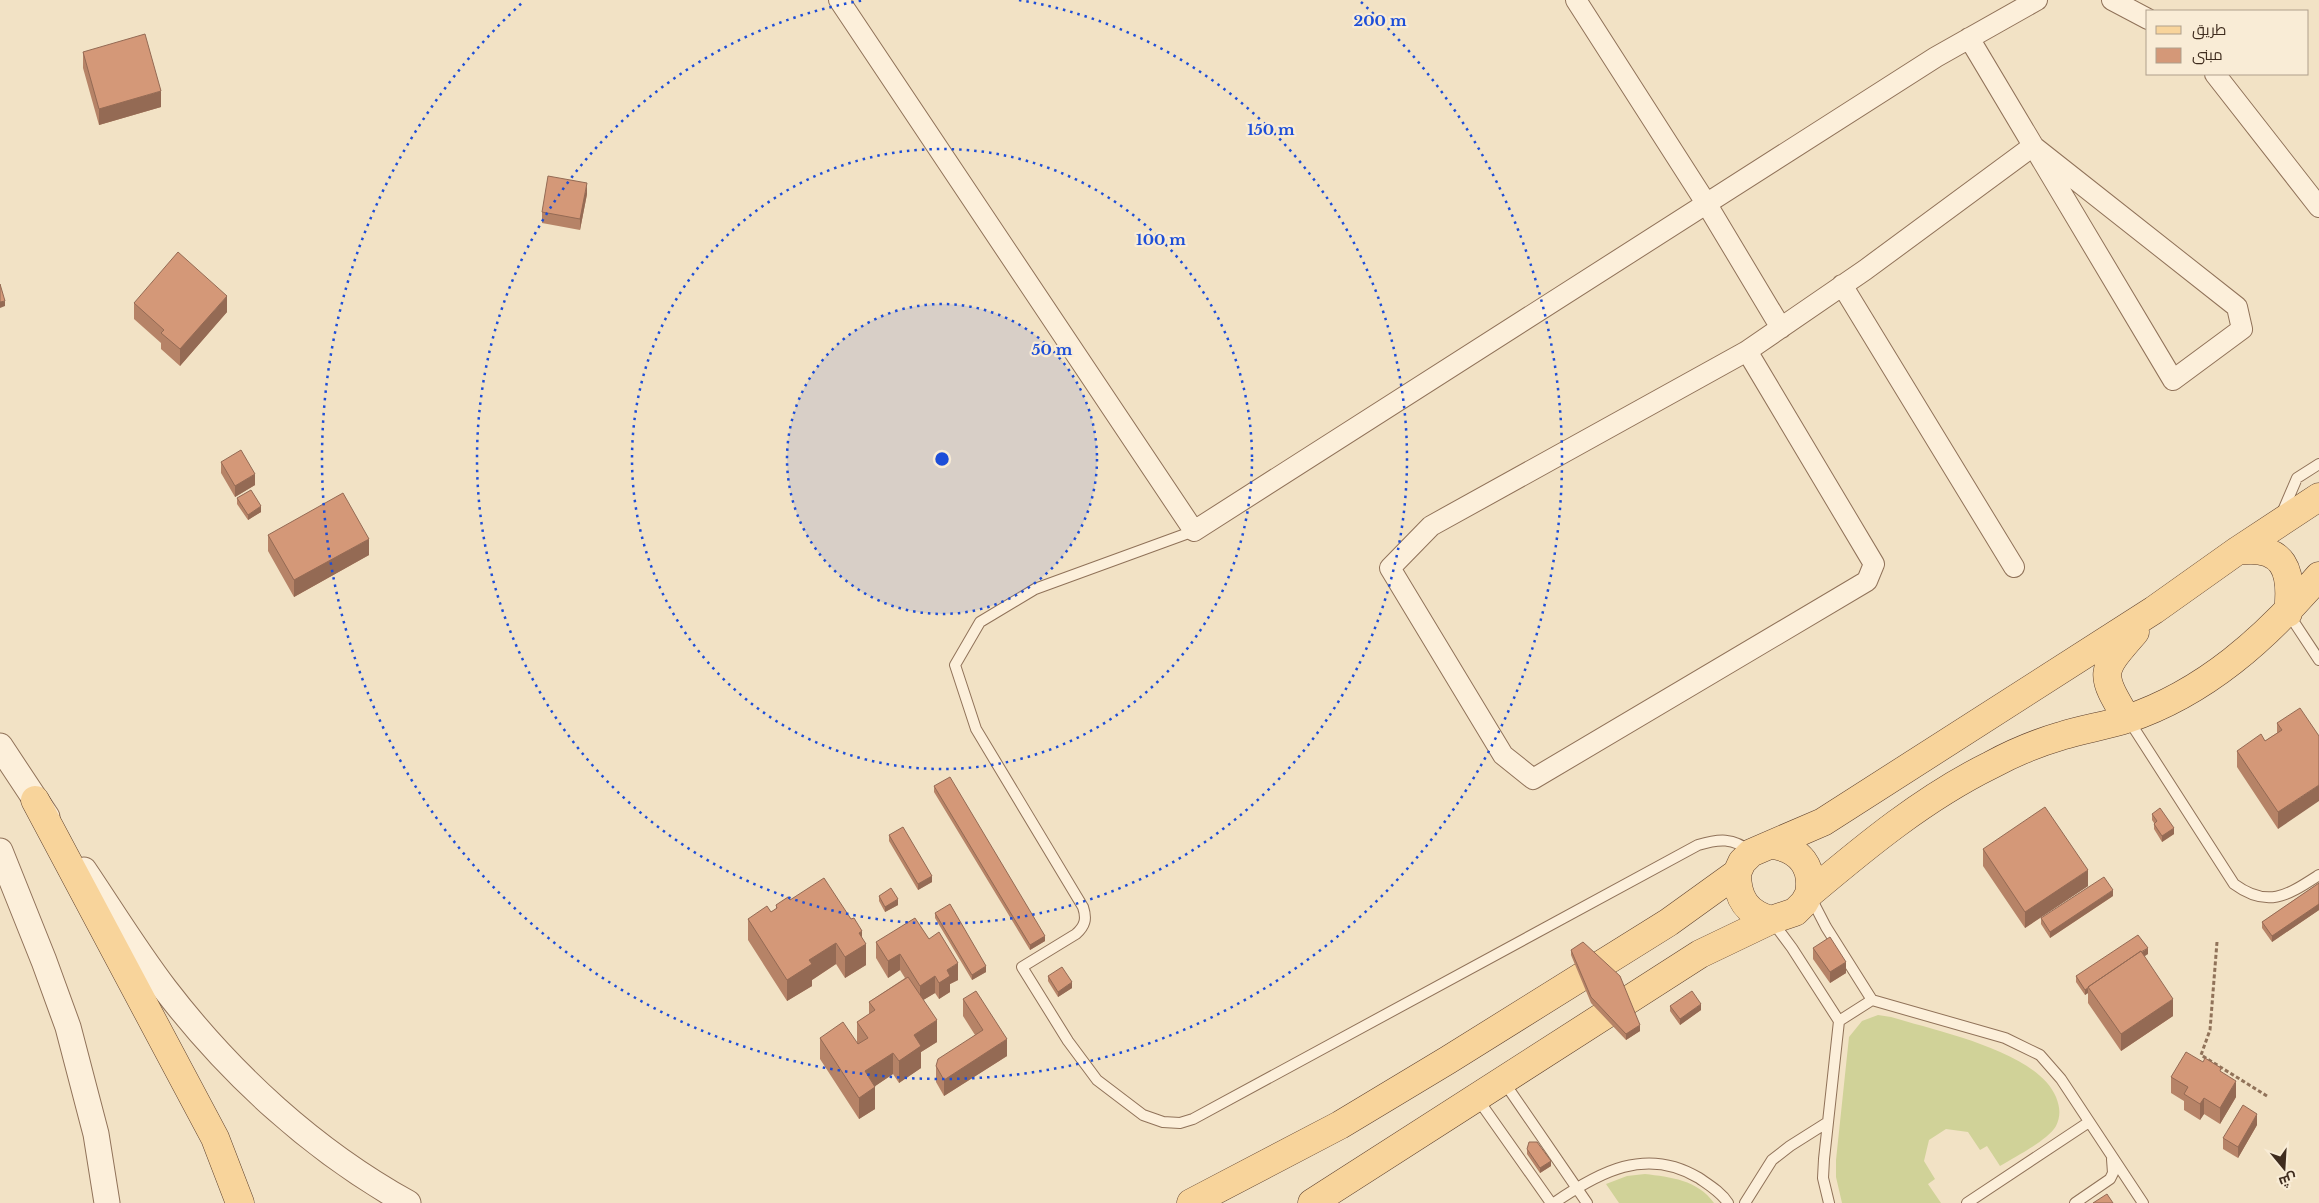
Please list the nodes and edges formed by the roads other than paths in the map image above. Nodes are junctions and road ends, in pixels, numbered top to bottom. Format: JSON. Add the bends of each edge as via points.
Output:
{"nodes":[{"id":1,"x":840,"y":0,"type":"edge"},
{"id":2,"x":1576,"y":0,"type":"edge"},
{"id":3,"x":2037,"y":0,"type":"edge"},
{"id":4,"x":2112,"y":0,"type":"edge"},
{"id":5,"x":2146,"y":18,"type":"edge"},
{"id":6,"x":1969,"y":38,"type":"junction"},
{"id":7,"x":2216,"y":75,"type":"edge"},
{"id":8,"x":2033,"y":146,"type":"junction"},
{"id":9,"x":1706,"y":203,"type":"junction"},
{"id":10,"x":2319,"y":207,"type":"edge"},
{"id":11,"x":1842,"y":285,"type":"junction"},
{"id":12,"x":1781,"y":328,"type":"junction"},
{"id":13,"x":1747,"y":351,"type":"junction"},
{"id":14,"x":2319,"y":464,"type":"edge"},
{"id":15,"x":2319,"y":497,"type":"edge"},
{"id":16,"x":2277,"y":525,"type":"junction"},
{"id":17,"x":1194,"y":531,"type":"junction"},
{"id":18,"x":2237,"y":550,"type":"junction"},
{"id":19,"x":2014,"y":567,"type":"dead end"},
{"id":20,"x":2319,"y":576,"type":"edge"},
{"id":21,"x":2154,"y":610,"type":"junction"},
{"id":22,"x":2288,"y":613,"type":"junction"},
{"id":23,"x":2319,"y":660,"type":"edge"},
{"id":24,"x":2127,"y":718,"type":"junction"},
{"id":25,"x":0,"y":746,"type":"edge"},
{"id":26,"x":35,"y":800,"type":"junction"},
{"id":27,"x":0,"y":851,"type":"edge"},
{"id":28,"x":1754,"y":857,"type":"junction"},
{"id":29,"x":2319,"y":875,"type":"edge"},
{"id":30,"x":1809,"y":894,"type":"junction"},
{"id":31,"x":1771,"y":920,"type":"junction"},
{"id":32,"x":1872,"y":1000,"type":"junction"},
{"id":33,"x":1839,"y":1021,"type":"junction"},
{"id":34,"x":1502,"y":1080,"type":"junction"},
{"id":35,"x":1476,"y":1098,"type":"junction"},
{"id":36,"x":1828,"y":1122,"type":"junction"},
{"id":37,"x":2089,"y":1122,"type":"junction"},
{"id":38,"x":2112,"y":1157,"type":"junction"},
{"id":39,"x":1366,"y":1168,"type":"junction"},
{"id":40,"x":1576,"y":1188,"type":"junction"},
{"id":41,"x":107,"y":1203,"type":"edge"},
{"id":42,"x":240,"y":1203,"type":"edge"},
{"id":43,"x":408,"y":1203,"type":"edge"},
{"id":44,"x":1191,"y":1203,"type":"edge"},
{"id":45,"x":1312,"y":1203,"type":"edge"},
{"id":46,"x":1342,"y":1203,"type":"edge"},
{"id":47,"x":1553,"y":1203,"type":"edge"},
{"id":48,"x":1586,"y":1203,"type":"edge"},
{"id":49,"x":1728,"y":1203,"type":"edge"},
{"id":50,"x":1745,"y":1203,"type":"edge"},
{"id":51,"x":1828,"y":1203,"type":"edge"},
{"id":52,"x":1967,"y":1203,"type":"edge"},
{"id":53,"x":2074,"y":1203,"type":"edge"},
{"id":54,"x":2142,"y":1203,"type":"edge"}],
"edges":[{"from":1,"to":17,"type":"street"},
{"from":2,"to":9,"type":"street"},
{"from":3,"to":6,"type":"street"},
{"from":4,"to":5,"type":"street"},
{"from":6,"to":8,"type":"street"},
{"from":6,"to":9,"type":"street"},
{"from":7,"to":10,"type":"street"},
{"from":8,"to":8,"type":"street","via":[[2173,380],[2242,329],[2237,308]]},
{"from":8,"to":11,"type":"street"},
{"from":9,"to":12,"type":"street"},
{"from":9,"to":17,"type":"street"},
{"from":11,"to":12,"type":"street"},
{"from":11,"to":19,"type":"street"},
{"from":12,"to":13,"type":"street"},
{"from":13,"to":13,"type":"street","via":[[1431,526],[1390,568],[1503,755],[1533,779],[1867,581],[1874,564]]},
{"from":14,"to":16,"type":"lane","via":[[2297,478]]},
{"from":15,"to":16,"type":"main road"},
{"from":16,"to":18,"type":"main road"},
{"from":17,"to":28,"type":"lane","via":[[1036,589],[980,622],[955,665],[976,729],[1085,914],[1085,922],[1076,934],[1022,967],[1068,1041],[1097,1080],[1143,1115],[1163,1122],[1180,1123],[1193,1119],[1698,845],[1730,840],[1742,845]]},
{"from":18,"to":21,"type":"main road"},
{"from":18,"to":22,"type":"main road","via":[[2254,548],[2278,558],[2290,577]]},
{"from":20,"to":22,"type":"main road"},
{"from":21,"to":24,"type":"main road","via":[[2111,659],[2107,670],[2112,694]]},
{"from":21,"to":28,"type":"main road","via":[[1823,822]]},
{"from":22,"to":23,"type":"lane"},
{"from":22,"to":24,"type":"main road","via":[[2221,671],[2189,692]]},
{"from":24,"to":29,"type":"lane","via":[[2234,884],[2246,893],[2271,898],[2291,894]]},
{"from":24,"to":30,"type":"main road","via":[[2061,736],[1982,769],[1871,841]]},
{"from":25,"to":26,"type":"street"},
{"from":26,"to":42,"type":"main road","via":[[215,1138]]},
{"from":26,"to":43,"type":"street","via":[[165,988],[216,1051],[272,1105],[337,1159]]},
{"from":27,"to":41,"type":"street","via":[[68,1026],[96,1134]]},
{"from":28,"to":30,"type":"main road","via":[[1785,847],[1796,852],[1804,860],[1811,877]]},
{"from":28,"to":31,"type":"main road","via":[[1737,887],[1740,899],[1748,909]]},
{"from":28,"to":44,"type":"main road","via":[[1669,922],[1440,1065],[1340,1125]]},
{"from":30,"to":31,"type":"main road","via":[[1795,912]]},
{"from":30,"to":32,"type":"lane"},
{"from":31,"to":33,"type":"lane"},
{"from":31,"to":34,"type":"main road","via":[[1700,954]]},
{"from":32,"to":33,"type":"lane"},
{"from":32,"to":37,"type":"lane","via":[[2024,1045],[2052,1068]]},
{"from":33,"to":36,"type":"lane"},
{"from":34,"to":35,"type":"main road"},
{"from":34,"to":40,"type":"lane"},
{"from":35,"to":39,"type":"main road"},
{"from":35,"to":47,"type":"lane"},
{"from":36,"to":50,"type":"lane","via":[[1772,1160]]},
{"from":36,"to":51,"type":"lane","via":[[1823,1178]]},
{"from":37,"to":38,"type":"lane"},
{"from":37,"to":52,"type":"lane"},
{"from":38,"to":53,"type":"lane","via":[[2114,1166],[2110,1179]]},
{"from":38,"to":54,"type":"lane"},
{"from":39,"to":45,"type":"main road"},
{"from":39,"to":46,"type":"street","via":[[1346,1192]]},
{"from":40,"to":47,"type":"lane"},
{"from":40,"to":48,"type":"lane"},
{"from":40,"to":49,"type":"lane","via":[[1606,1171],[1625,1166],[1667,1166],[1689,1172],[1709,1184]]}]}
